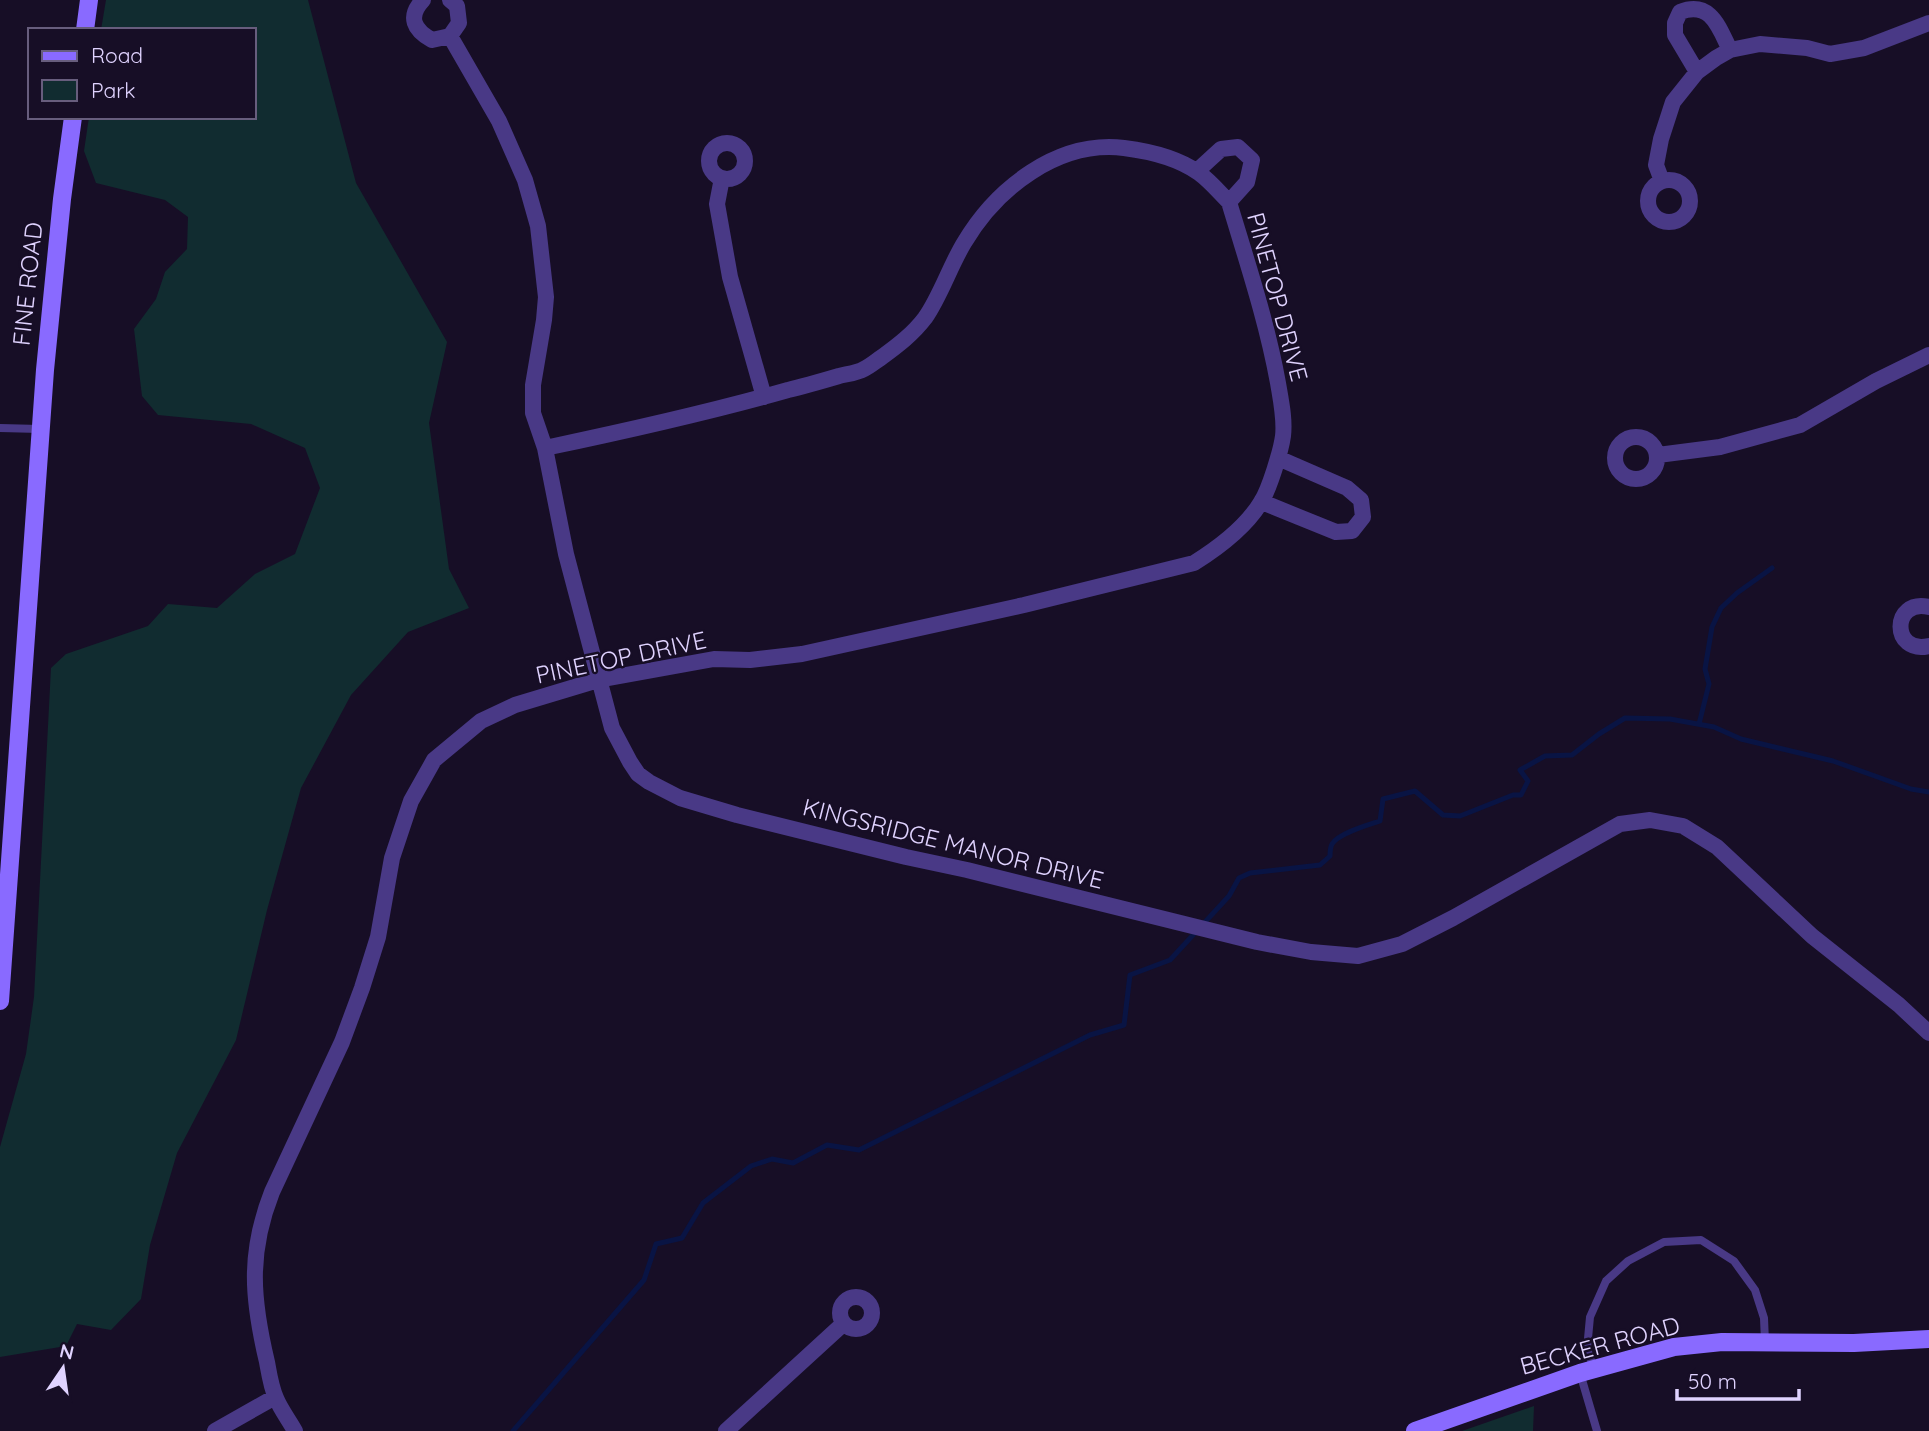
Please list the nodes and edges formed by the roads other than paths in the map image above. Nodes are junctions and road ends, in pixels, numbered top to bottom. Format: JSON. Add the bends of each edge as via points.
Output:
{"nodes":[{"id":1,"x":89,"y":0,"type":"edge"},
{"id":2,"x":423,"y":0,"type":"edge"},
{"id":3,"x":450,"y":0,"type":"edge"},
{"id":4,"x":1929,"y":23,"type":"edge"},
{"id":5,"x":85,"y":28,"type":"edge"},
{"id":6,"x":450,"y":36,"type":"junction"},
{"id":7,"x":1730,"y":50,"type":"junction"},
{"id":8,"x":1697,"y":72,"type":"junction"},
{"id":9,"x":73,"y":119,"type":"edge"},
{"id":10,"x":1197,"y":171,"type":"junction"},
{"id":11,"x":722,"y":178,"type":"dead end"},
{"id":12,"x":1662,"y":181,"type":"dead end"},
{"id":13,"x":1229,"y":202,"type":"junction"},
{"id":14,"x":1929,"y":355,"type":"edge"},
{"id":15,"x":764,"y":397,"type":"junction"},
{"id":16,"x":0,"y":428,"type":"edge"},
{"id":17,"x":40,"y":429,"type":"junction"},
{"id":18,"x":545,"y":448,"type":"junction"},
{"id":19,"x":1658,"y":455,"type":"dead end"},
{"id":20,"x":1278,"y":458,"type":"junction"},
{"id":21,"x":1262,"y":502,"type":"junction"},
{"id":22,"x":1929,"y":607,"type":"edge"},
{"id":23,"x":1929,"y":646,"type":"edge"},
{"id":24,"x":598,"y":680,"type":"junction"},
{"id":25,"x":0,"y":1001,"type":"edge"},
{"id":26,"x":1929,"y":1032,"type":"edge"},
{"id":27,"x":843,"y":1324,"type":"dead end"},
{"id":28,"x":1929,"y":1339,"type":"edge"},
{"id":29,"x":1765,"y":1342,"type":"junction"},
{"id":30,"x":1587,"y":1371,"type":"junction"},
{"id":31,"x":275,"y":1397,"type":"junction"},
{"id":32,"x":215,"y":1431,"type":"edge"},
{"id":33,"x":295,"y":1431,"type":"edge"},
{"id":34,"x":726,"y":1431,"type":"edge"},
{"id":35,"x":1415,"y":1431,"type":"edge"},
{"id":36,"x":1597,"y":1431,"type":"edge"}],
"edges":[{"from":1,"to":5,"type":"street"},
{"from":2,"to":6,"type":"street","via":[[416,7],[414,21],[421,33],[432,40]]},
{"from":3,"to":6,"type":"street","via":[[457,6],[459,23]]},
{"from":4,"to":7,"type":"street","via":[[1864,48],[1830,54],[1760,44]]},
{"from":6,"to":18,"type":"street","name":"KINGSRIDGE MANOR DRIVE","via":[[513,149],[538,226],[546,297],[533,414]]},
{"from":7,"to":8,"type":"street"},
{"from":7,"to":8,"type":"street","via":[[1713,18],[1700,10],[1680,12],[1675,35]]},
{"from":8,"to":12,"type":"street","via":[[1673,102],[1661,139],[1656,165]]},
{"from":9,"to":17,"type":"street","name":"FINE ROAD"},
{"from":10,"to":13,"type":"street","name":"PINETOP DRIVE"},
{"from":10,"to":13,"type":"street","via":[[1221,149],[1238,147],[1252,160],[1247,182]]},
{"from":10,"to":15,"type":"street","name":"PINETOP DRIVE","via":[[1156,155],[1116,147],[1061,156],[1035,169],[987,209],[925,318],[900,344],[864,369]]},
{"from":11,"to":15,"type":"street","via":[[717,204],[730,277]]},
{"from":13,"to":20,"type":"street","name":"PINETOP DRIVE","via":[[1271,344],[1283,416]]},
{"from":14,"to":19,"type":"street","via":[[1800,425],[1720,447]]},
{"from":15,"to":18,"type":"street","name":"PINETOP DRIVE"},
{"from":16,"to":17,"type":"lane"},
{"from":17,"to":25,"type":"street","name":"FINE ROAD"},
{"from":18,"to":24,"type":"street","name":"KINGSRIDGE MANOR DRIVE"},
{"from":20,"to":21,"type":"street","name":"PINETOP DRIVE"},
{"from":20,"to":21,"type":"street","via":[[1347,488],[1360,500],[1363,517],[1352,531],[1336,532]]},
{"from":21,"to":24,"type":"street","name":"PINETOP DRIVE","via":[[1216,549],[1194,563],[1155,574],[802,654],[714,659]]},
{"from":22,"to":23,"type":"street","via":[[1909,609],[1900,628],[1910,645]]},
{"from":24,"to":26,"type":"street","name":"KINGSRIDGE MANOR DRIVE","via":[[612,728],[638,774],[680,798],[906,857],[1311,952],[1358,956],[1402,944],[1620,824],[1650,820],[1683,826],[1717,847],[1812,936]]},
{"from":24,"to":31,"type":"street","name":"PINETOP DRIVE","via":[[515,705],[481,721],[435,760],[411,801],[392,859],[378,937],[362,988],[262,1215],[254,1286]]},
{"from":27,"to":34,"type":"street"},
{"from":28,"to":29,"type":"street","name":"BECKER ROAD"},
{"from":29,"to":30,"type":"street","name":"BECKER ROAD","via":[[1674,1347]]},
{"from":29,"to":30,"type":"lane","via":[[1764,1318],[1755,1290],[1734,1261],[1701,1240],[1664,1242],[1628,1261],[1606,1281],[1590,1317]]},
{"from":30,"to":35,"type":"street","name":"BECKER ROAD"},
{"from":30,"to":36,"type":"lane"},
{"from":31,"to":32,"type":"street"},
{"from":31,"to":33,"type":"street","name":"PINETOP DRIVE"}]}
